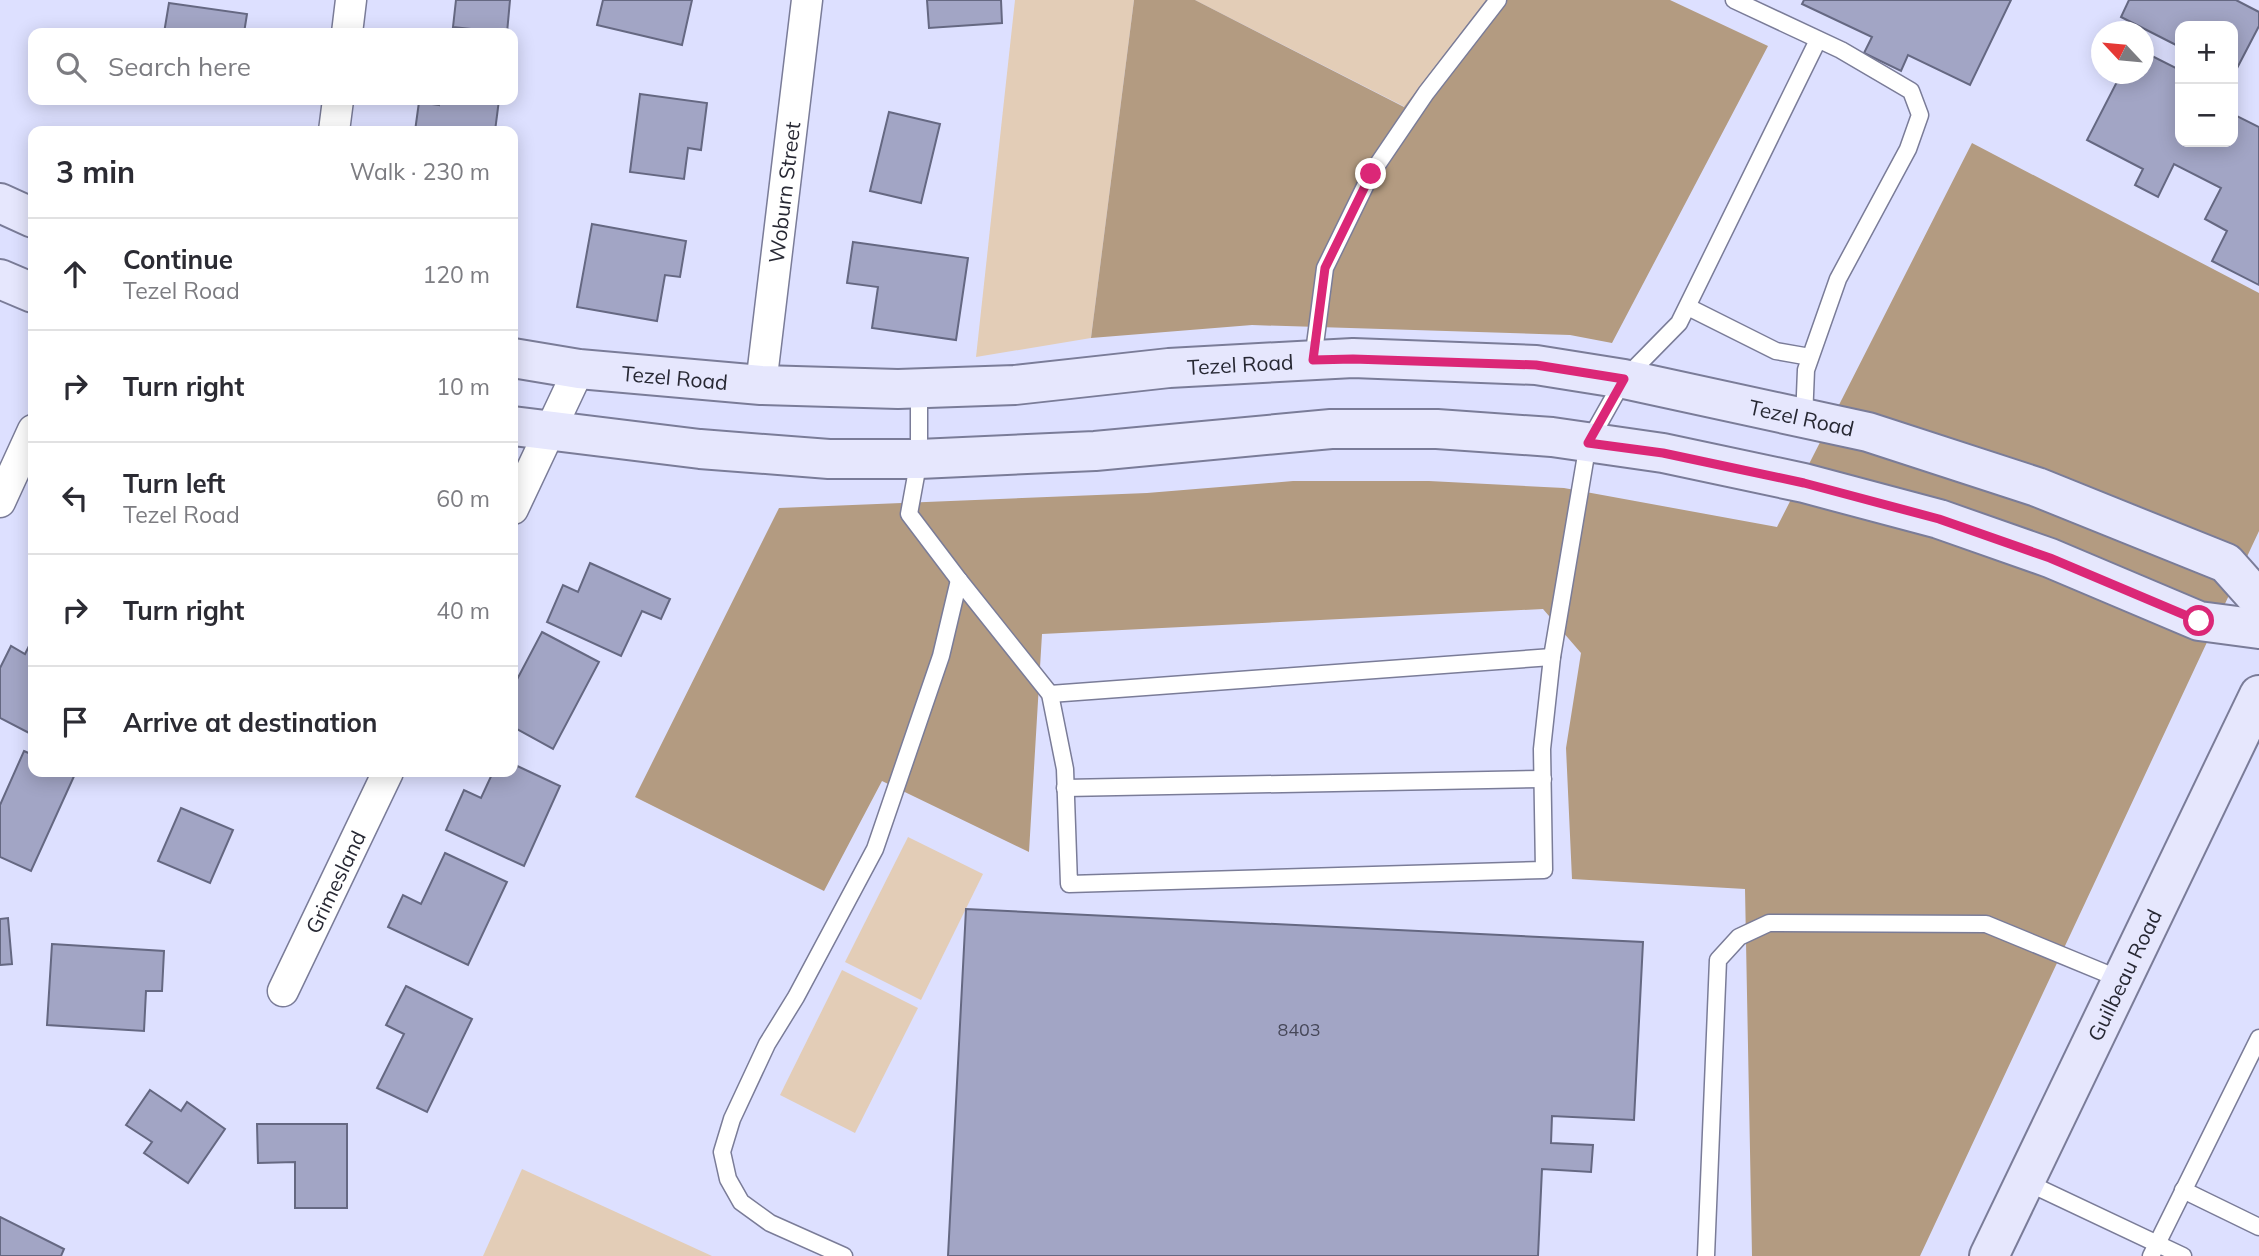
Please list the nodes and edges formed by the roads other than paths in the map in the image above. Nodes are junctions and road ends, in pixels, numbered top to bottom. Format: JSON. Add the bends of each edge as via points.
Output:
{"nodes":[{"id":1,"x":351,"y":0,"type":"edge"},
{"id":2,"x":807,"y":0,"type":"edge"},
{"id":3,"x":1498,"y":0,"type":"edge"},
{"id":4,"x":1734,"y":0,"type":"edge"},
{"id":5,"x":348,"y":28,"type":"edge"},
{"id":6,"x":1818,"y":40,"type":"junction"},
{"id":7,"x":337,"y":105,"type":"edge"},
{"id":8,"x":335,"y":126,"type":"edge"},
{"id":9,"x":0,"y":203,"type":"edge"},
{"id":10,"x":28,"y":216,"type":"edge"},
{"id":11,"x":0,"y":279,"type":"edge"},
{"id":12,"x":28,"y":291,"type":"edge"},
{"id":13,"x":1688,"y":307,"type":"junction"},
{"id":14,"x":1810,"y":357,"type":"junction"},
{"id":15,"x":518,"y":359,"type":"edge"},
{"id":16,"x":1313,"y":360,"type":"junction"},
{"id":17,"x":579,"y":369,"type":"junction"},
{"id":18,"x":1624,"y":379,"type":"junction"},
{"id":19,"x":761,"y":385,"type":"junction"},
{"id":20,"x":919,"y":389,"type":"junction"},
{"id":21,"x":1804,"y":419,"type":"junction"},
{"id":22,"x":531,"y":429,"type":"edge"},
{"id":23,"x":28,"y":441,"type":"edge"},
{"id":24,"x":1588,"y":443,"type":"junction"},
{"id":25,"x":919,"y":459,"type":"junction"},
{"id":26,"x":518,"y":487,"type":"edge"},
{"id":27,"x":0,"y":502,"type":"edge"},
{"id":28,"x":959,"y":580,"type":"junction"},
{"id":29,"x":2259,"y":600,"type":"edge"},
{"id":30,"x":2259,"y":629,"type":"edge"},
{"id":31,"x":1552,"y":657,"type":"junction"},
{"id":32,"x":1050,"y":694,"type":"junction"},
{"id":33,"x":2259,"y":695,"type":"edge"},
{"id":34,"x":386,"y":777,"type":"edge"},
{"id":35,"x":1543,"y":779,"type":"junction"},
{"id":36,"x":1065,"y":788,"type":"junction"},
{"id":37,"x":2122,"y":980,"type":"junction"},
{"id":38,"x":283,"y":991,"type":"dead end"},
{"id":39,"x":2259,"y":1038,"type":"edge"},
{"id":40,"x":2024,"y":1181,"type":"junction"},
{"id":41,"x":2183,"y":1190,"type":"junction"},
{"id":42,"x":2259,"y":1227,"type":"edge"},
{"id":43,"x":2154,"y":1250,"type":"edge"},
{"id":44,"x":844,"y":1256,"type":"edge"},
{"id":45,"x":1706,"y":1256,"type":"edge"},
{"id":46,"x":1989,"y":1256,"type":"edge"},
{"id":47,"x":2183,"y":1256,"type":"edge"}],
"edges":[{"from":1,"to":5,"type":"street"},
{"from":2,"to":19,"type":"street","name":"Woburn Street"},
{"from":3,"to":16,"type":"lane","via":[[1371,174],[1325,268]]},
{"from":4,"to":6,"type":"lane"},
{"from":6,"to":13,"type":"lane"},
{"from":6,"to":14,"type":"lane","via":[[1910,91],[1920,115],[1908,149],[1838,279]]},
{"from":7,"to":8,"type":"street"},
{"from":9,"to":10,"type":"main road"},
{"from":11,"to":12,"type":"main road"},
{"from":13,"to":14,"type":"lane","via":[[1776,351]]},
{"from":13,"to":18,"type":"lane","via":[[1679,323]]},
{"from":14,"to":21,"type":"lane"},
{"from":15,"to":17,"type":"main road","name":"Tezel Road"},
{"from":16,"to":18,"type":"main road","name":"Tezel Road","via":[[1536,365]]},
{"from":16,"to":20,"type":"main road","name":"Tezel Road"},
{"from":17,"to":19,"type":"main road","name":"Tezel Road"},
{"from":17,"to":22,"type":"street"},
{"from":18,"to":21,"type":"main road","name":"Tezel Road"},
{"from":18,"to":24,"type":"lane"},
{"from":19,"to":20,"type":"main road","name":"Tezel Road"},
{"from":20,"to":25,"type":"lane"},
{"from":21,"to":29,"type":"main road","name":"Tezel Road","via":[[1868,432],[2037,487],[2226,563]]},
{"from":22,"to":25,"type":"main road","via":[[829,459]]},
{"from":22,"to":26,"type":"street"},
{"from":23,"to":27,"type":"street"},
{"from":24,"to":25,"type":"main road","via":[[1437,429],[1331,429],[1095,452]]},
{"from":24,"to":30,"type":"main road","via":[[1663,453],[1804,483],[1939,519],[2050,558],[2199,621]]},
{"from":24,"to":31,"type":"lane"},
{"from":25,"to":28,"type":"lane","via":[[909,514]]},
{"from":28,"to":32,"type":"lane"},
{"from":28,"to":44,"type":"lane","via":[[942,656],[875,849],[767,1044],[722,1152],[728,1179],[741,1202],[770,1223]]},
{"from":31,"to":32,"type":"lane"},
{"from":31,"to":35,"type":"lane"},
{"from":32,"to":36,"type":"lane"},
{"from":33,"to":37,"type":"main road","name":"Guilbeau Road"},
{"from":34,"to":38,"type":"street","name":"Grimesland"},
{"from":35,"to":36,"type":"lane"},
{"from":35,"to":36,"type":"lane","via":[[1544,870],[1069,884]]},
{"from":37,"to":40,"type":"main road","name":"Guilbeau Road"},
{"from":37,"to":45,"type":"lane","via":[[1986,924],[1769,923],[1739,937],[1718,960]]},
{"from":39,"to":41,"type":"lane"},
{"from":40,"to":43,"type":"lane"},
{"from":40,"to":46,"type":"main road","name":"Guilbeau Road"},
{"from":41,"to":42,"type":"lane"},
{"from":41,"to":43,"type":"lane"},
{"from":43,"to":47,"type":"lane"}]}
